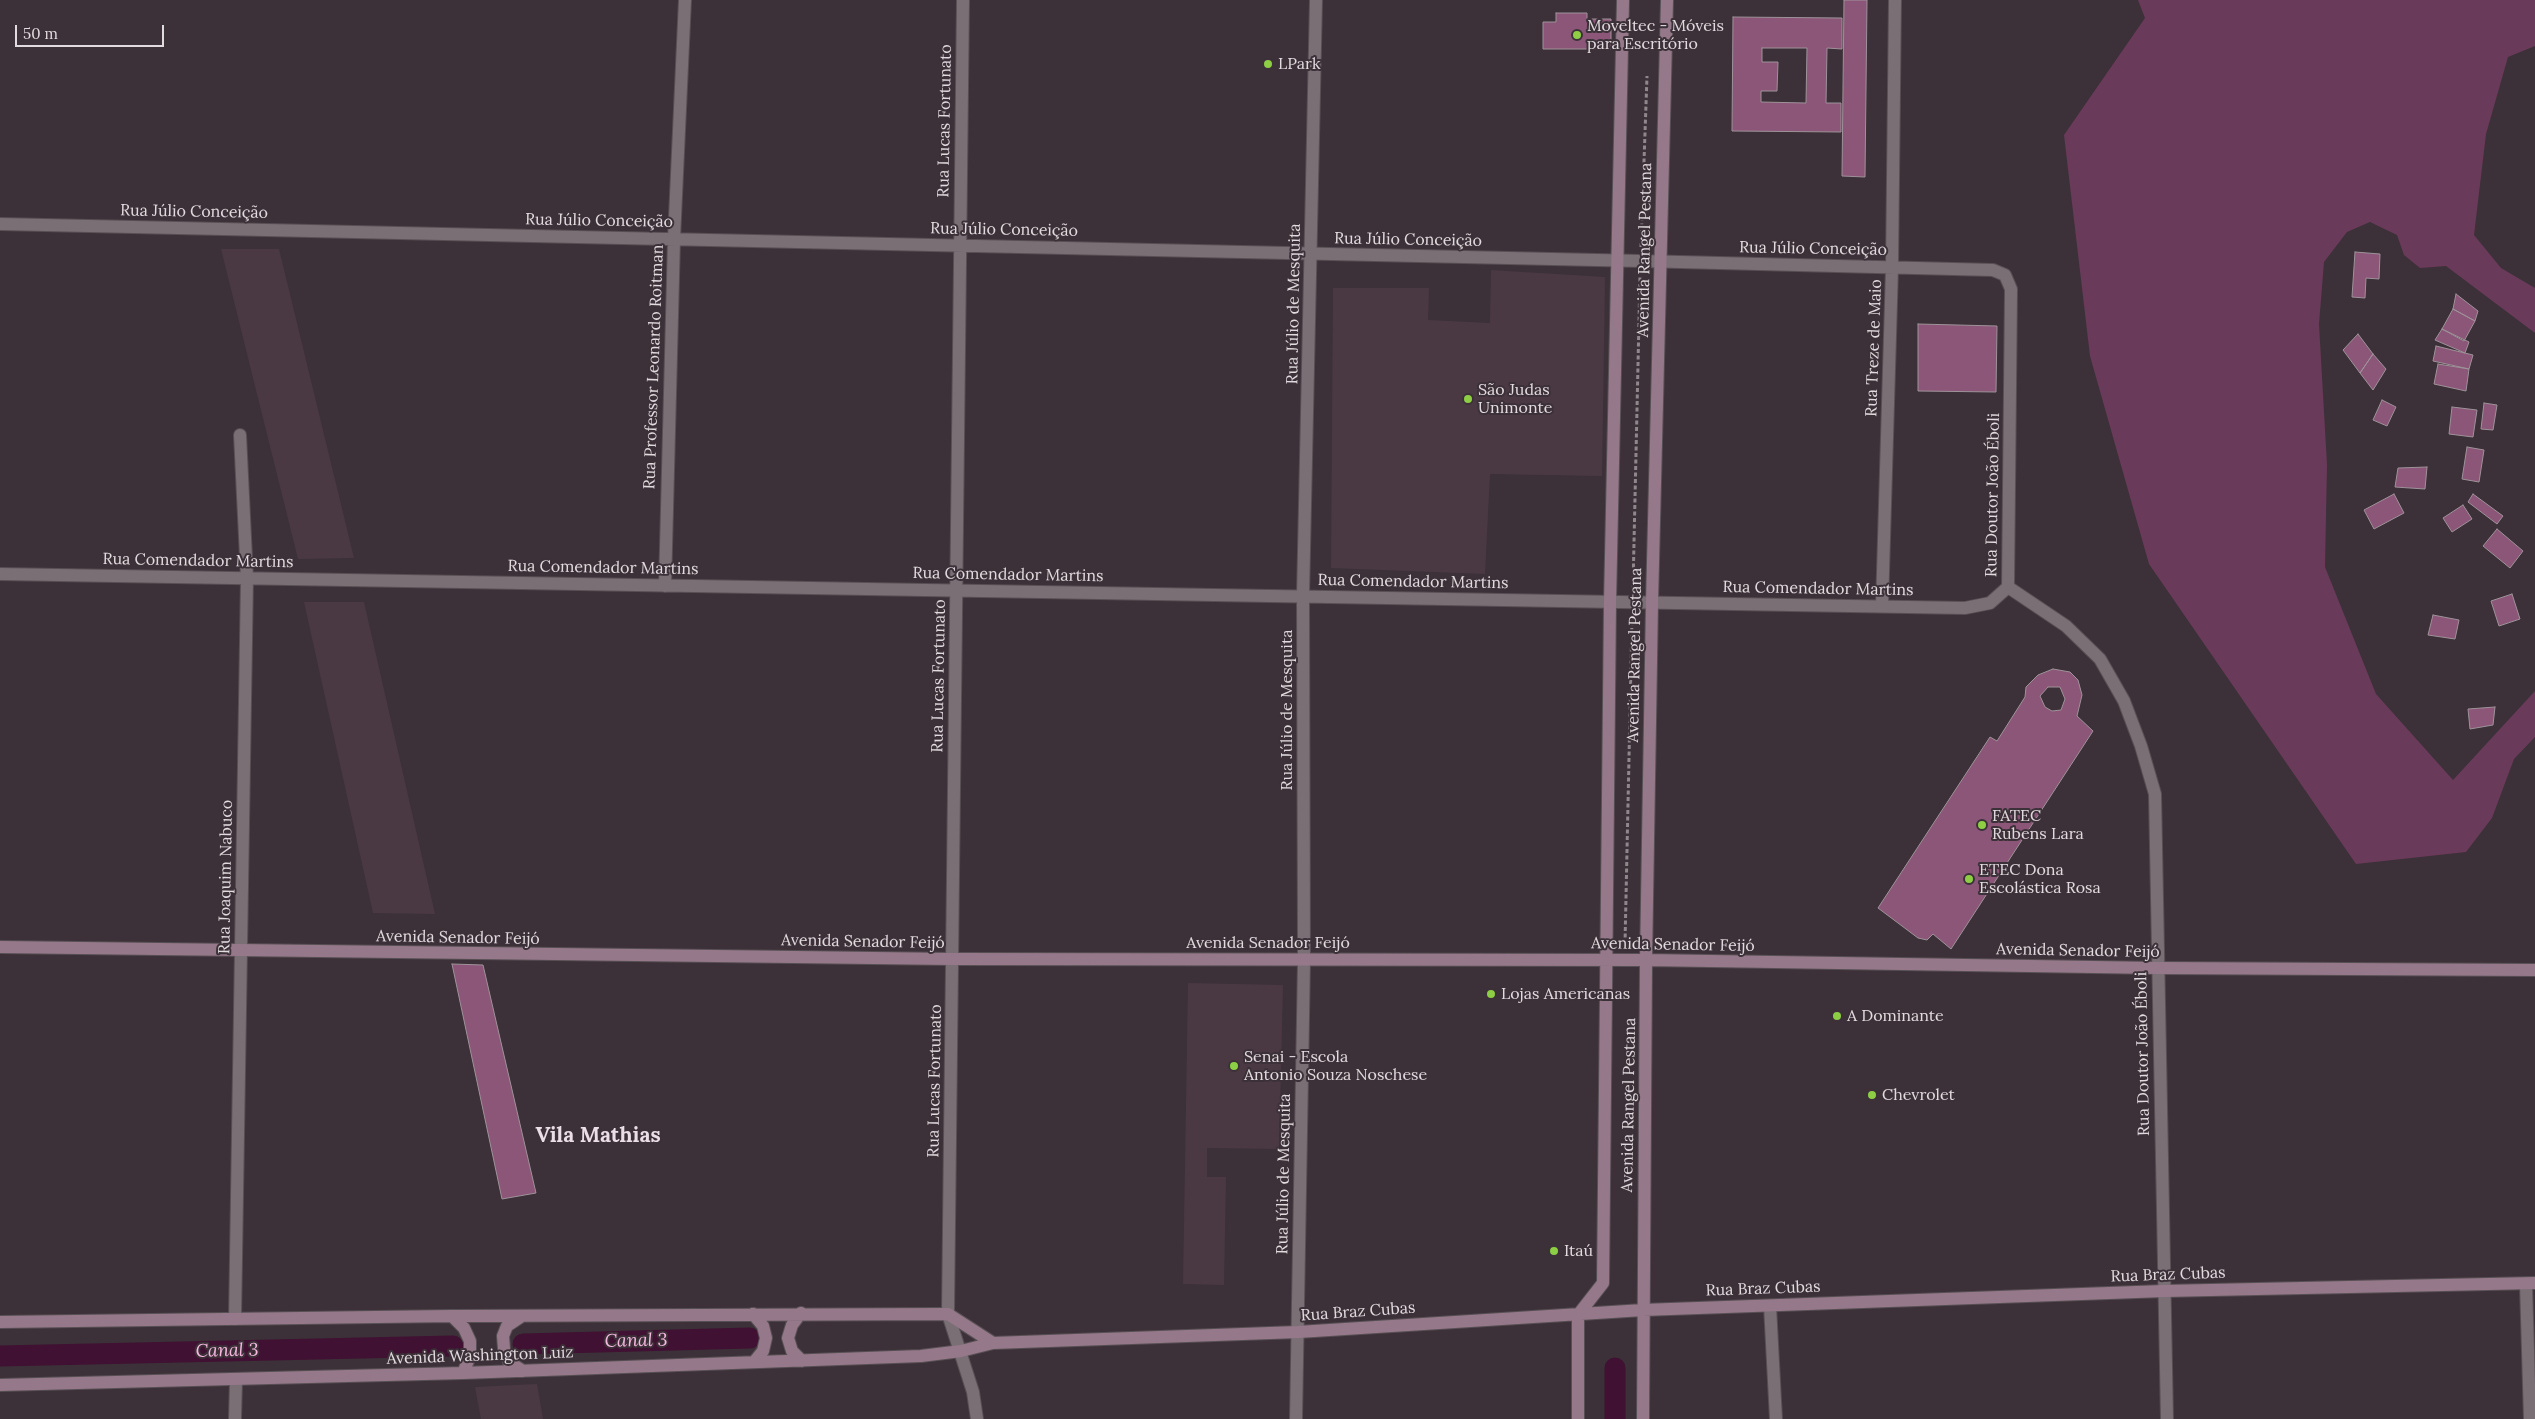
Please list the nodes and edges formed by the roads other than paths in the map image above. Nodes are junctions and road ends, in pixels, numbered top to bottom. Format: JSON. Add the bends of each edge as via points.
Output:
{"nodes":[{"id":1,"x":685,"y":0,"type":"edge"},
{"id":2,"x":963,"y":0,"type":"edge"},
{"id":3,"x":1316,"y":0,"type":"edge"},
{"id":4,"x":1623,"y":0,"type":"edge"},
{"id":5,"x":1667,"y":0,"type":"edge"},
{"id":6,"x":1895,"y":0,"type":"edge"},
{"id":7,"x":0,"y":224,"type":"edge"},
{"id":8,"x":674,"y":239,"type":"junction"},
{"id":9,"x":960,"y":245,"type":"junction"},
{"id":10,"x":1312,"y":254,"type":"junction"},
{"id":11,"x":1617,"y":261,"type":"junction"},
{"id":12,"x":1661,"y":262,"type":"junction"},
{"id":13,"x":1892,"y":268,"type":"junction"},
{"id":14,"x":2005,"y":275,"type":"joint"},
{"id":15,"x":240,"y":435,"type":"dead end"},
{"id":16,"x":0,"y":574,"type":"edge"},
{"id":17,"x":247,"y":578,"type":"junction"},
{"id":18,"x":665,"y":586,"type":"junction"},
{"id":19,"x":2008,"y":587,"type":"junction"},
{"id":20,"x":956,"y":591,"type":"junction"},
{"id":21,"x":1303,"y":596,"type":"junction"},
{"id":22,"x":1610,"y":602,"type":"junction"},
{"id":23,"x":1652,"y":602,"type":"junction"},
{"id":24,"x":1882,"y":606,"type":"junction"},
{"id":25,"x":0,"y":947,"type":"edge"},
{"id":26,"x":241,"y":951,"type":"junction"},
{"id":27,"x":952,"y":959,"type":"junction"},
{"id":28,"x":1304,"y":960,"type":"junction"},
{"id":29,"x":1605,"y":960,"type":"junction"},
{"id":30,"x":1646,"y":960,"type":"junction"},
{"id":31,"x":2157,"y":968,"type":"junction"},
{"id":32,"x":2535,"y":970,"type":"edge"},
{"id":33,"x":2530,"y":1283,"type":"edge"},
{"id":34,"x":2164,"y":1291,"type":"junction"},
{"id":35,"x":1770,"y":1306,"type":"junction"},
{"id":36,"x":1643,"y":1310,"type":"junction"},
{"id":37,"x":801,"y":1313,"type":"junction"},
{"id":38,"x":753,"y":1314,"type":"junction"},
{"id":39,"x":948,"y":1314,"type":"junction"},
{"id":40,"x":1578,"y":1315,"type":"junction"},
{"id":41,"x":452,"y":1316,"type":"junction"},
{"id":42,"x":522,"y":1316,"type":"junction"},
{"id":43,"x":235,"y":1319,"type":"junction"},
{"id":44,"x":0,"y":1322,"type":"edge"},
{"id":45,"x":1298,"y":1332,"type":"junction"},
{"id":46,"x":993,"y":1343,"type":"junction"},
{"id":47,"x":961,"y":1351,"type":"junction"},
{"id":48,"x":802,"y":1361,"type":"junction"},
{"id":49,"x":754,"y":1362,"type":"junction"},
{"id":50,"x":523,"y":1371,"type":"junction"},
{"id":51,"x":463,"y":1373,"type":"junction"},
{"id":52,"x":236,"y":1380,"type":"junction"},
{"id":53,"x":0,"y":1385,"type":"edge"},
{"id":54,"x":235,"y":1419,"type":"edge"},
{"id":55,"x":977,"y":1419,"type":"edge"},
{"id":56,"x":1296,"y":1419,"type":"edge"},
{"id":57,"x":1578,"y":1419,"type":"edge"},
{"id":58,"x":1643,"y":1419,"type":"edge"},
{"id":59,"x":1776,"y":1419,"type":"edge"},
{"id":60,"x":2167,"y":1419,"type":"edge"},
{"id":61,"x":2530,"y":1419,"type":"edge"}],
"edges":[{"from":1,"to":8,"type":"street","name":"Rua Professor Leonardo Roitman"},
{"from":2,"to":9,"type":"street","name":"Rua Lucas Fortunato"},
{"from":3,"to":10,"type":"street","name":"Rua Júlio de Mesquita"},
{"from":4,"to":11,"type":"main road","name":"Avenida Rangel Pestana"},
{"from":5,"to":12,"type":"main road","name":"Avenida Rangel Pestana"},
{"from":6,"to":13,"type":"street","name":"Rua Treze de Maio"},
{"from":7,"to":8,"type":"street","name":"Rua Júlio Conceição"},
{"from":8,"to":9,"type":"street","name":"Rua Júlio Conceição"},
{"from":8,"to":18,"type":"street","name":"Rua Professor Leonardo Roitman"},
{"from":9,"to":10,"type":"street","name":"Rua Júlio Conceição"},
{"from":9,"to":20,"type":"street","name":"Rua Lucas Fortunato"},
{"from":10,"to":11,"type":"street","name":"Rua Júlio Conceição"},
{"from":10,"to":21,"type":"street","name":"Rua Júlio de Mesquita"},
{"from":11,"to":12,"type":"street","name":"Rua Júlio Conceição"},
{"from":11,"to":22,"type":"main road","name":"Avenida Rangel Pestana"},
{"from":12,"to":13,"type":"street","name":"Rua Júlio Conceição"},
{"from":12,"to":23,"type":"main road","name":"Avenida Rangel Pestana"},
{"from":13,"to":14,"type":"street","name":"Rua Júlio Conceição","via":[[1993,270]]},
{"from":13,"to":24,"type":"street","name":"Rua Treze de Maio"},
{"from":14,"to":19,"type":"street","name":"Rua Doutor João Éboli","via":[[2011,289]]},
{"from":15,"to":17,"type":"street","name":"Rua Joaquim Nabuco"},
{"from":16,"to":17,"type":"street","name":"Rua Comendador Martins"},
{"from":17,"to":18,"type":"street","name":"Rua Comendador Martins"},
{"from":17,"to":26,"type":"street","name":"Rua Joaquim Nabuco"},
{"from":18,"to":20,"type":"street","name":"Rua Comendador Martins"},
{"from":19,"to":24,"type":"street","name":"Rua Comendador Martins","via":[[1990,603],[1974,607]]},
{"from":19,"to":31,"type":"street","name":"Rua Doutor João Éboli","via":[[2066,626],[2100,659],[2124,701],[2155,794]]},
{"from":20,"to":21,"type":"street","name":"Rua Comendador Martins"},
{"from":20,"to":27,"type":"street","name":"Rua Lucas Fortunato"},
{"from":21,"to":22,"type":"street","name":"Rua Comendador Martins"},
{"from":21,"to":28,"type":"street","name":"Rua Júlio de Mesquita"},
{"from":22,"to":23,"type":"street","name":"Rua Comendador Martins"},
{"from":22,"to":29,"type":"main road","name":"Avenida Rangel Pestana"},
{"from":23,"to":24,"type":"street","name":"Rua Comendador Martins"},
{"from":23,"to":30,"type":"main road","name":"Avenida Rangel Pestana"},
{"from":25,"to":26,"type":"main road","name":"Avenida Senador Feijó"},
{"from":26,"to":27,"type":"main road","name":"Avenida Senador Feijó"},
{"from":26,"to":43,"type":"street","name":"Rua Joaquim Nabuco"},
{"from":27,"to":28,"type":"main road","name":"Avenida Senador Feijó"},
{"from":27,"to":39,"type":"street","name":"Rua Lucas Fortunato"},
{"from":28,"to":29,"type":"main road","name":"Avenida Senador Feijó"},
{"from":28,"to":45,"type":"street","name":"Rua Júlio de Mesquita"},
{"from":29,"to":30,"type":"main road","name":"Avenida Senador Feijó"},
{"from":29,"to":40,"type":"main road","name":"Avenida Rangel Pestana","via":[[1603,1282]]},
{"from":30,"to":31,"type":"main road","name":"Avenida Senador Feijó"},
{"from":30,"to":36,"type":"main road","name":"Avenida Rangel Pestana"},
{"from":31,"to":32,"type":"main road","name":"Avenida Senador Feijó"},
{"from":31,"to":34,"type":"street","name":"Rua Doutor João Éboli"},
{"from":33,"to":34,"type":"main road","name":"Rua Braz Cubas"},
{"from":33,"to":61,"type":"street"},
{"from":34,"to":35,"type":"main road","name":"Rua Braz Cubas"},
{"from":34,"to":60,"type":"street","name":"Rua Doutor João Éboli"},
{"from":35,"to":36,"type":"main road","name":"Rua Braz Cubas"},
{"from":35,"to":59,"type":"street"},
{"from":36,"to":40,"type":"main road","name":"Rua Braz Cubas"},
{"from":36,"to":58,"type":"main road","name":"Avenida Rangel Pestana"},
{"from":37,"to":38,"type":"main road"},
{"from":37,"to":39,"type":"main road"},
{"from":37,"to":48,"type":"main road","via":[[788,1338],[792,1351]]},
{"from":38,"to":42,"type":"main road"},
{"from":38,"to":49,"type":"main road","via":[[766,1338],[763,1351]]},
{"from":39,"to":46,"type":"main road"},
{"from":39,"to":47,"type":"street","name":"Rua Lucas Fortunato"},
{"from":40,"to":45,"type":"main road","name":"Rua Braz Cubas"},
{"from":40,"to":57,"type":"main road"},
{"from":41,"to":42,"type":"main road"},
{"from":41,"to":43,"type":"main road"},
{"from":41,"to":51,"type":"main road","via":[[470,1340],[470,1356]]},
{"from":42,"to":50,"type":"main road","via":[[507,1326],[503,1336],[510,1362]]},
{"from":43,"to":44,"type":"main road"},
{"from":45,"to":46,"type":"main road","name":"Rua Braz Cubas"},
{"from":45,"to":56,"type":"street","name":"Rua Júlio de Mesquita"},
{"from":46,"to":47,"type":"main road","name":"Rua Braz Cubas"},
{"from":47,"to":48,"type":"main road","name":"Avenida Washington Luiz"},
{"from":47,"to":55,"type":"street","name":"Rua Lucas Fortunato"},
{"from":48,"to":49,"type":"main road","name":"Avenida Washington Luiz"},
{"from":49,"to":50,"type":"main road","name":"Avenida Washington Luiz"},
{"from":50,"to":51,"type":"main road","name":"Avenida Washington Luiz"},
{"from":51,"to":52,"type":"main road","name":"Avenida Washington Luiz"},
{"from":52,"to":53,"type":"main road","name":"Avenida Washington Luiz"},
{"from":52,"to":54,"type":"street"}]}
